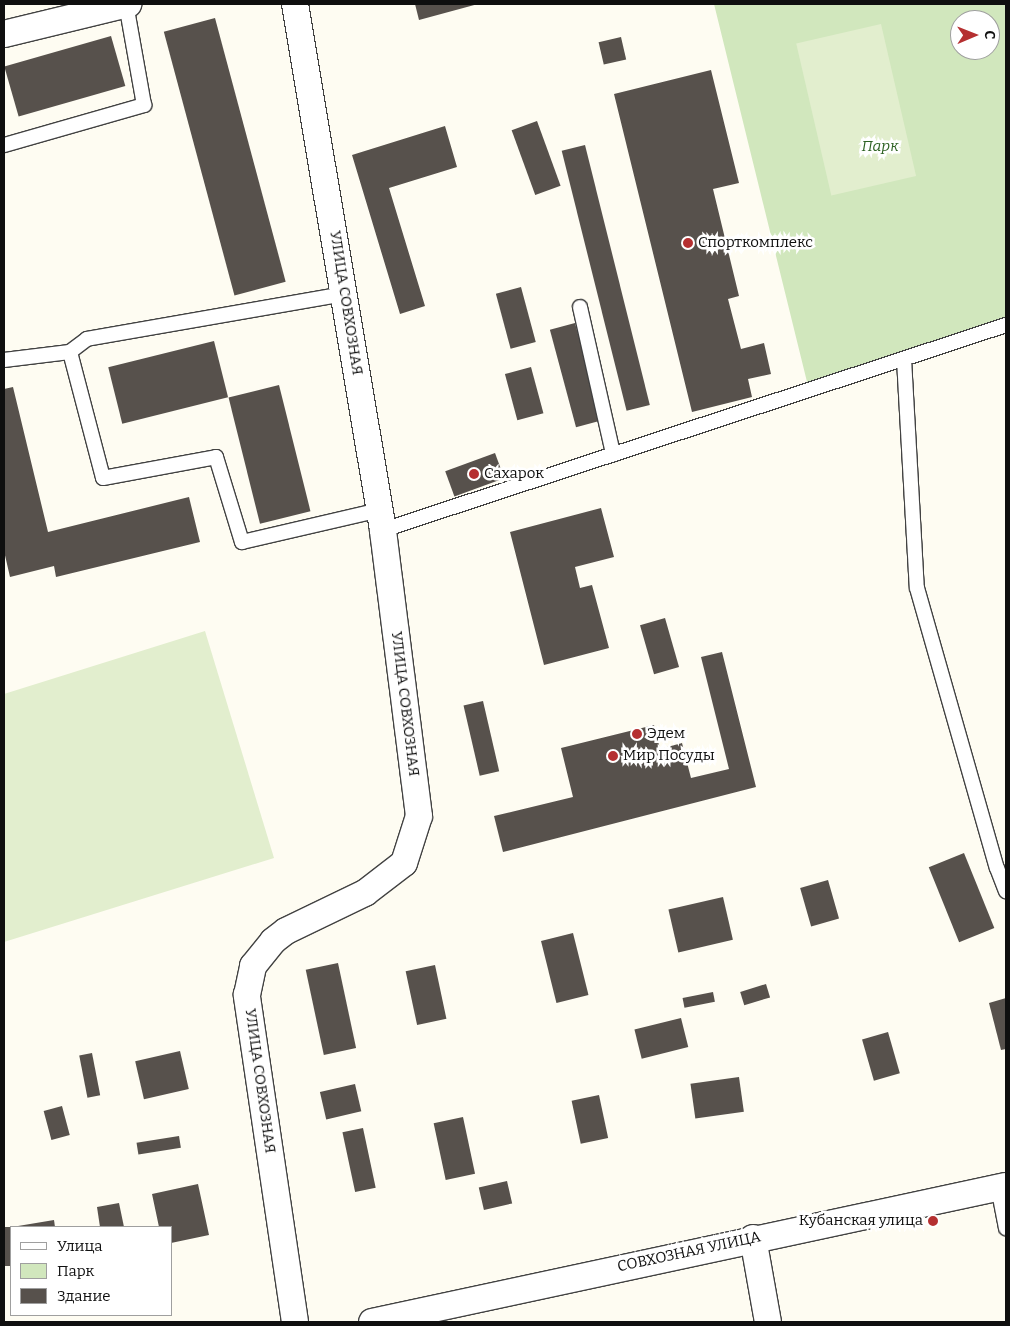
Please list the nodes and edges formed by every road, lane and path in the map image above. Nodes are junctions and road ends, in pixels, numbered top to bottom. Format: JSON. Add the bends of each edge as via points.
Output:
{"nodes":[{"id":1,"x":127,"y":4,"type":"edge"},
{"id":2,"x":295,"y":4,"type":"edge"},
{"id":3,"x":4,"y":34,"type":"edge"},
{"id":4,"x":4,"y":145,"type":"edge"},
{"id":5,"x":344,"y":294,"type":"junction"},
{"id":6,"x":580,"y":307,"type":"dead end"},
{"id":7,"x":1006,"y":325,"type":"edge"},
{"id":8,"x":70,"y":352,"type":"junction"},
{"id":9,"x":904,"y":359,"type":"junction"},
{"id":10,"x":4,"y":360,"type":"edge"},
{"id":11,"x":613,"y":454,"type":"junction"},
{"id":12,"x":381,"y":520,"type":"junction"},
{"id":13,"x":1006,"y":891,"type":"edge"},
{"id":14,"x":1002,"y":1187,"type":"edge"},
{"id":15,"x":1006,"y":1228,"type":"edge"},
{"id":16,"x":753,"y":1238,"type":"junction"},
{"id":17,"x":295,"y":1322,"type":"edge"},
{"id":18,"x":372,"y":1322,"type":"edge"},
{"id":19,"x":768,"y":1322,"type":"edge"}],
"edges":[{"from":1,"to":3,"type":"street"},
{"from":1,"to":4,"type":"lane","via":[[144,104]]},
{"from":2,"to":5,"type":"street","name":"УЛИЦА СОВХОЗНАЯ"},
{"from":5,"to":8,"type":"lane","via":[[87,340]]},
{"from":5,"to":12,"type":"street","name":"УЛИЦА СОВХОЗНАЯ"},
{"from":6,"to":11,"type":"lane"},
{"from":7,"to":9,"type":"lane"},
{"from":8,"to":10,"type":"lane"},
{"from":8,"to":12,"type":"lane","via":[[103,478],[216,457],[242,542]]},
{"from":9,"to":11,"type":"lane"},
{"from":9,"to":13,"type":"lane","via":[[917,588]]},
{"from":11,"to":12,"type":"lane"},
{"from":12,"to":17,"type":"street","name":"УЛИЦА СОВХОЗНАЯ","via":[[419,816],[414,839],[404,863],[386,879],[273,941],[253,966],[247,995]]},
{"from":14,"to":15,"type":"lane"},
{"from":14,"to":16,"type":"street","name":"СОВХОЗНАЯ УЛИЦА"},
{"from":16,"to":18,"type":"street","name":"СОВХОЗНАЯ УЛИЦА"},
{"from":16,"to":19,"type":"street"}]}
